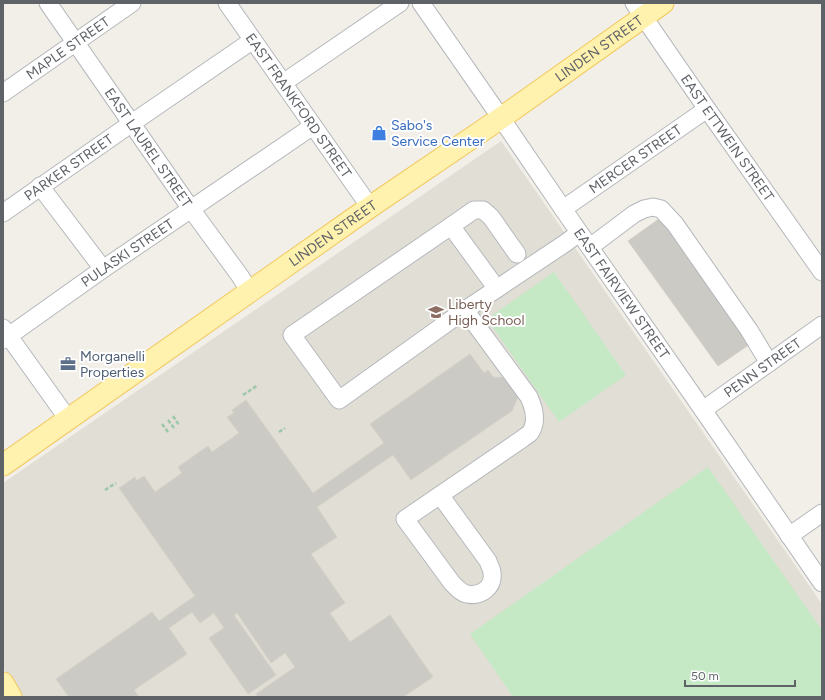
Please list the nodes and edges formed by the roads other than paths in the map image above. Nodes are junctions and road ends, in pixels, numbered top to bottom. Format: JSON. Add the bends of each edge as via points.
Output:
{"nodes":[{"id":1,"x":48,"y":3,"type":"edge"},
{"id":2,"x":132,"y":3,"type":"edge"},
{"id":3,"x":227,"y":3,"type":"edge"},
{"id":4,"x":400,"y":3,"type":"edge"},
{"id":5,"x":421,"y":3,"type":"edge"},
{"id":6,"x":663,"y":3,"type":"edge"},
{"id":7,"x":639,"y":10,"type":"edge"},
{"id":8,"x":253,"y":40,"type":"junction"},
{"id":9,"x":75,"y":42,"type":"junction"},
{"id":10,"x":283,"y":83,"type":"junction"},
{"id":11,"x":3,"y":93,"type":"edge"},
{"id":12,"x":707,"y":109,"type":"junction"},
{"id":13,"x":501,"y":118,"type":"junction"},
{"id":14,"x":132,"y":123,"type":"junction"},
{"id":15,"x":313,"y":126,"type":"junction"},
{"id":16,"x":40,"y":186,"type":"junction"},
{"id":17,"x":370,"y":207,"type":"junction"},
{"id":18,"x":191,"y":209,"type":"junction"},
{"id":19,"x":563,"y":209,"type":"junction"},
{"id":20,"x":3,"y":213,"type":"edge"},
{"id":21,"x":451,"y":226,"type":"junction"},
{"id":22,"x":579,"y":233,"type":"junction"},
{"id":23,"x":590,"y":247,"type":"junction"},
{"id":24,"x":516,"y":254,"type":"dead end"},
{"id":25,"x":103,"y":269,"type":"junction"},
{"id":26,"x":822,"y":272,"type":"edge"},
{"id":27,"x":497,"y":289,"type":"junction"},
{"id":28,"x":250,"y":292,"type":"junction"},
{"id":29,"x":465,"y":310,"type":"junction"},
{"id":30,"x":822,"y":325,"type":"edge"},
{"id":31,"x":5,"y":335,"type":"edge"},
{"id":32,"x":769,"y":363,"type":"junction"},
{"id":33,"x":703,"y":410,"type":"junction"},
{"id":34,"x":68,"y":419,"type":"junction"},
{"id":35,"x":3,"y":465,"type":"edge"},
{"id":36,"x":440,"y":495,"type":"junction"},
{"id":37,"x":822,"y":513,"type":"edge"},
{"id":38,"x":789,"y":536,"type":"junction"},
{"id":39,"x":822,"y":583,"type":"edge"}],
"edges":[{"from":1,"to":9,"type":"street","name":"EAST LAUREL STREET"},
{"from":2,"to":9,"type":"street","name":"MAPLE STREET"},
{"from":3,"to":8,"type":"street","name":"EAST FRANKFORD STREET"},
{"from":4,"to":10,"type":"street"},
{"from":5,"to":13,"type":"street","name":"EAST FAIRVIEW STREET"},
{"from":6,"to":7,"type":"main road","name":"LINDEN STREET"},
{"from":7,"to":12,"type":"street","name":"EAST ETTWEIN STREET"},
{"from":7,"to":13,"type":"main road","name":"LINDEN STREET"},
{"from":8,"to":10,"type":"street","name":"EAST FRANKFORD STREET"},
{"from":8,"to":14,"type":"street","name":"PARKER STREET"},
{"from":9,"to":11,"type":"street","name":"MAPLE STREET"},
{"from":9,"to":14,"type":"street","name":"EAST LAUREL STREET"},
{"from":10,"to":15,"type":"street","name":"EAST FRANKFORD STREET"},
{"from":12,"to":19,"type":"street","name":"MERCER STREET"},
{"from":12,"to":26,"type":"street","name":"EAST ETTWEIN STREET"},
{"from":13,"to":17,"type":"main road","name":"LINDEN STREET"},
{"from":13,"to":19,"type":"street","name":"EAST FAIRVIEW STREET"},
{"from":14,"to":16,"type":"street","name":"PARKER STREET"},
{"from":14,"to":18,"type":"street","name":"EAST LAUREL STREET"},
{"from":15,"to":17,"type":"street","name":"EAST FRANKFORD STREET"},
{"from":15,"to":18,"type":"street","name":"PULASKI STREET"},
{"from":16,"to":20,"type":"street","name":"PARKER STREET"},
{"from":16,"to":25,"type":"street"},
{"from":17,"to":28,"type":"main road","name":"LINDEN STREET"},
{"from":18,"to":25,"type":"street","name":"PULASKI STREET"},
{"from":18,"to":28,"type":"street","name":"EAST LAUREL STREET"},
{"from":19,"to":22,"type":"street","name":"EAST FAIRVIEW STREET"},
{"from":21,"to":24,"type":"street","via":[[474,210],[483,210],[492,217]]},
{"from":21,"to":27,"type":"street"},
{"from":21,"to":29,"type":"street","via":[[292,335],[339,400]]},
{"from":22,"to":23,"type":"street","name":"EAST FAIRVIEW STREET"},
{"from":22,"to":27,"type":"street"},
{"from":23,"to":32,"type":"street","via":[[634,214],[653,207],[661,209],[675,224]]},
{"from":23,"to":33,"type":"street","name":"EAST FAIRVIEW STREET"},
{"from":25,"to":31,"type":"street","name":"PULASKI STREET"},
{"from":27,"to":29,"type":"street"},
{"from":28,"to":34,"type":"main road","name":"LINDEN STREET"},
{"from":29,"to":36,"type":"street","via":[[529,397],[534,408],[534,424],[530,433]]},
{"from":30,"to":32,"type":"street","name":"PENN STREET"},
{"from":31,"to":34,"type":"street"},
{"from":32,"to":33,"type":"street","name":"PENN STREET"},
{"from":33,"to":38,"type":"street","name":"EAST FAIRVIEW STREET"},
{"from":34,"to":35,"type":"main road","name":"LINDEN STREET"},
{"from":36,"to":36,"type":"street","via":[[405,519],[460,591],[467,594],[480,593],[488,588],[492,581],[488,561]]},
{"from":37,"to":38,"type":"street"},
{"from":38,"to":39,"type":"street","name":"EAST FAIRVIEW STREET"}]}
